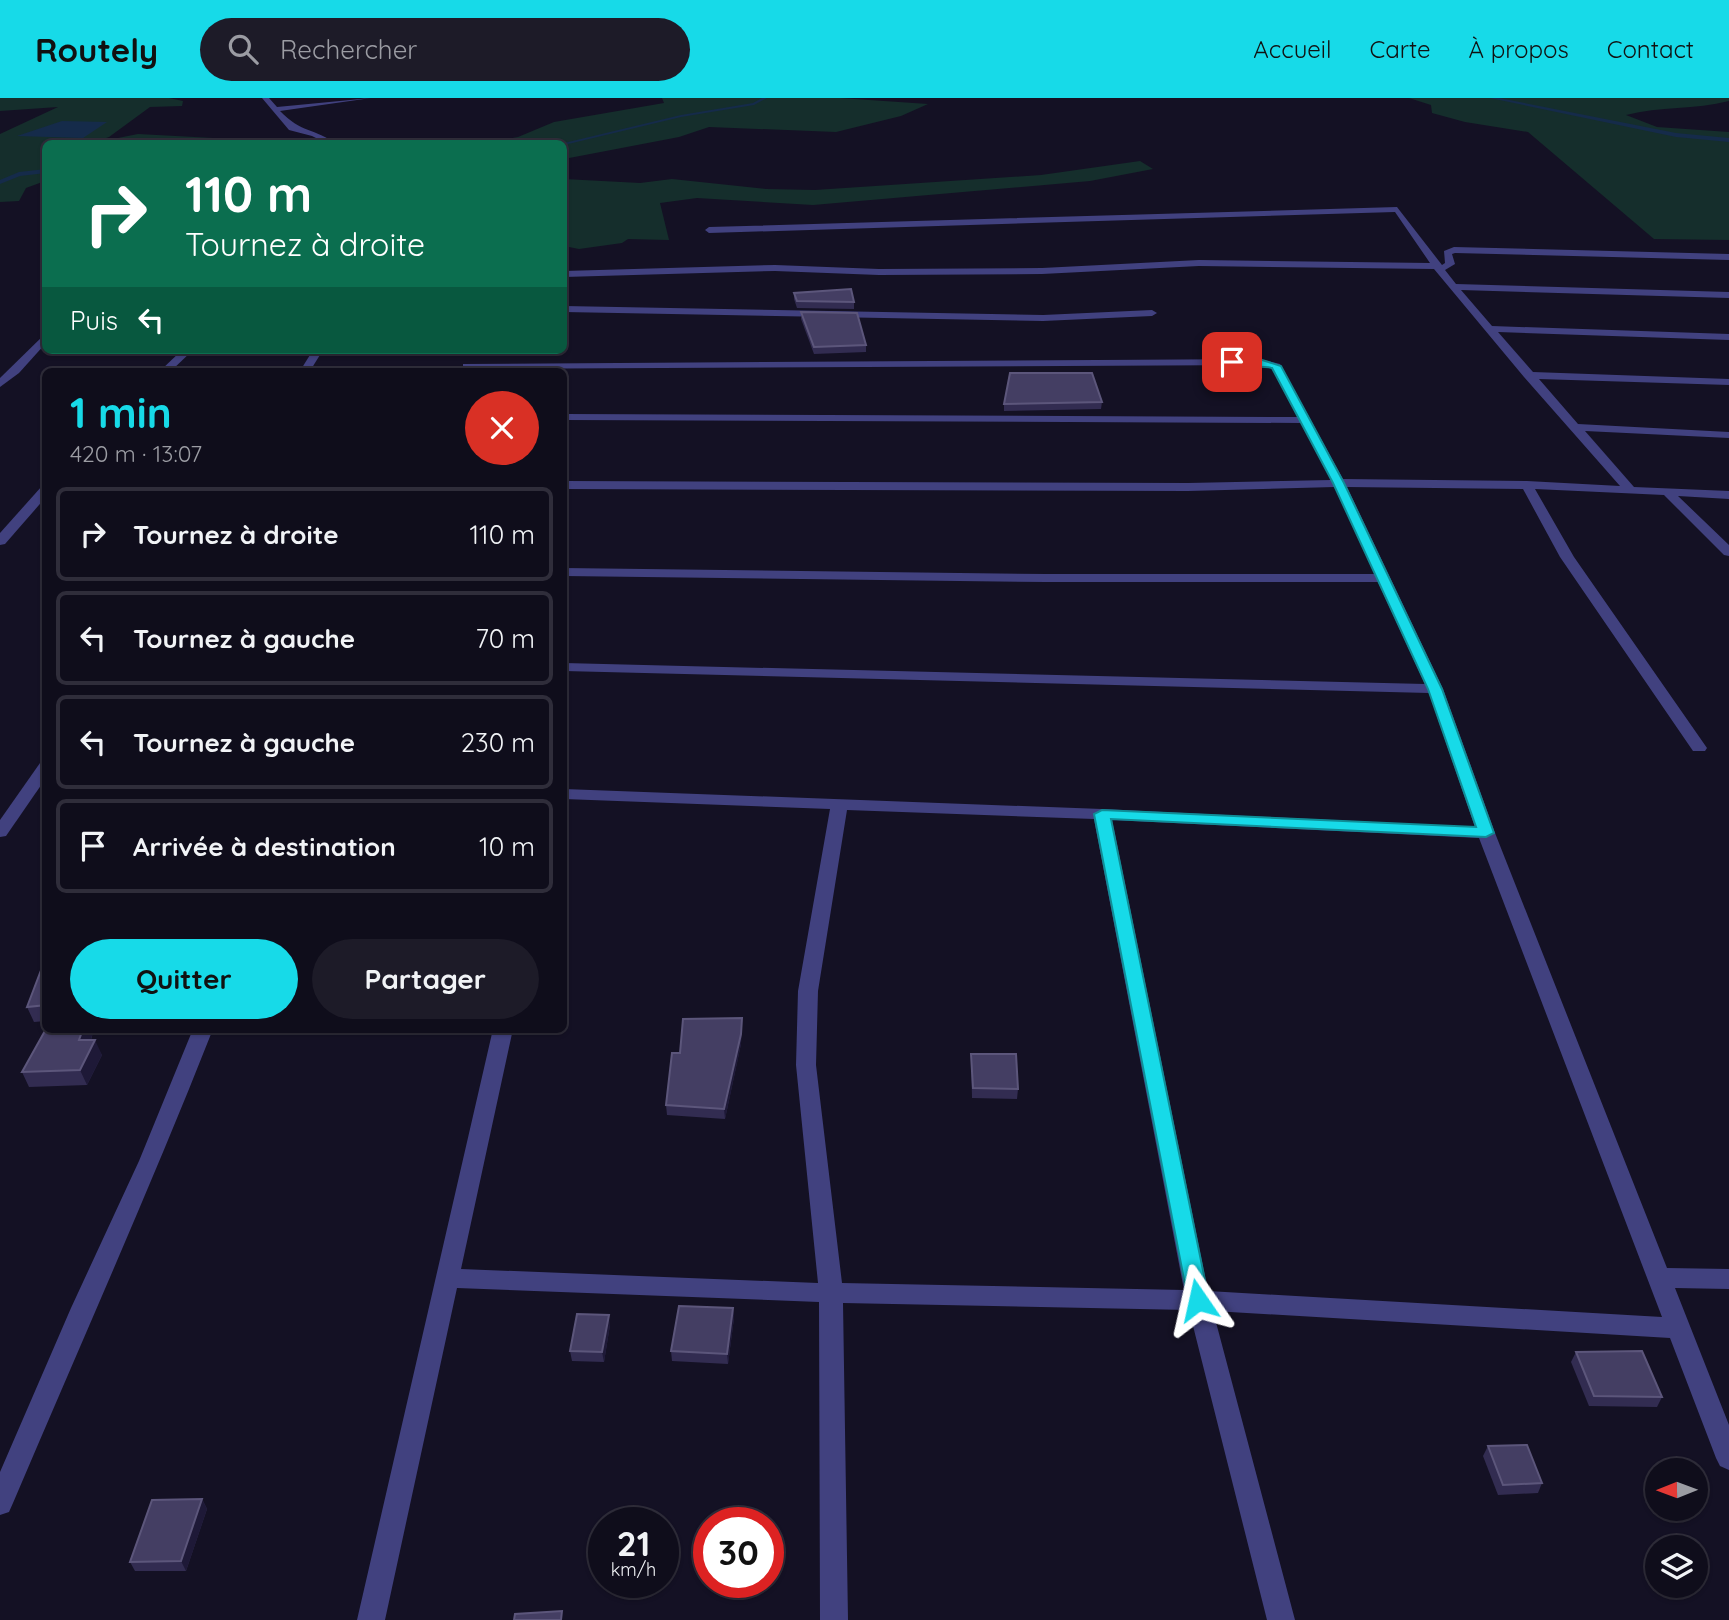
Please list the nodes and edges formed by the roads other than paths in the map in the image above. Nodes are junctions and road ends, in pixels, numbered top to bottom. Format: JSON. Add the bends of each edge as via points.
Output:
{"nodes":[{"id":1,"x":265,"y":98,"type":"edge"},
{"id":2,"x":368,"y":98,"type":"edge"},
{"id":3,"x":277,"y":109,"type":"junction"},
{"id":4,"x":326,"y":140,"type":"edge"},
{"id":5,"x":709,"y":230,"type":"dead end"},
{"id":6,"x":1729,"y":257,"type":"edge"},
{"id":7,"x":1439,"y":267,"type":"junction"},
{"id":8,"x":567,"y":274,"type":"edge"},
{"id":9,"x":1453,"y":287,"type":"junction"},
{"id":10,"x":1729,"y":295,"type":"edge"},
{"id":11,"x":567,"y":309,"type":"edge"},
{"id":12,"x":1152,"y":313,"type":"dead end"},
{"id":13,"x":1489,"y":329,"type":"junction"},
{"id":14,"x":1729,"y":337,"type":"edge"},
{"id":15,"x":42,"y":341,"type":"edge"},
{"id":16,"x":184,"y":354,"type":"edge"},
{"id":17,"x":168,"y":368,"type":"edge"},
{"id":18,"x":466,"y":368,"type":"edge"},
{"id":19,"x":1528,"y":375,"type":"junction"},
{"id":20,"x":1729,"y":382,"type":"edge"},
{"id":21,"x":0,"y":384,"type":"edge"},
{"id":22,"x":567,"y":417,"type":"edge"},
{"id":23,"x":1304,"y":420,"type":"junction"},
{"id":24,"x":1574,"y":427,"type":"junction"},
{"id":25,"x":1729,"y":435,"type":"edge"},
{"id":26,"x":1339,"y":483,"type":"junction"},
{"id":27,"x":567,"y":485,"type":"edge"},
{"id":28,"x":1527,"y":485,"type":"junction"},
{"id":29,"x":1630,"y":490,"type":"junction"},
{"id":30,"x":1667,"y":492,"type":"junction"},
{"id":31,"x":42,"y":494,"type":"edge"},
{"id":32,"x":1729,"y":495,"type":"edge"},
{"id":33,"x":0,"y":541,"type":"edge"},
{"id":34,"x":1729,"y":552,"type":"edge"},
{"id":35,"x":567,"y":572,"type":"edge"},
{"id":36,"x":1382,"y":578,"type":"junction"},
{"id":37,"x":567,"y":667,"type":"edge"},
{"id":38,"x":1435,"y":689,"type":"junction"},
{"id":39,"x":1699,"y":748,"type":"dead end"},
{"id":40,"x":42,"y":772,"type":"edge"},
{"id":41,"x":567,"y":794,"type":"edge"},
{"id":42,"x":839,"y":806,"type":"junction"},
{"id":43,"x":1102,"y":814,"type":"junction"},
{"id":44,"x":0,"y":832,"type":"edge"},
{"id":45,"x":1486,"y":833,"type":"junction"},
{"id":46,"x":201,"y":1033,"type":"edge"},
{"id":47,"x":502,"y":1033,"type":"edge"},
{"id":48,"x":446,"y":1278,"type":"junction"},
{"id":49,"x":1658,"y":1278,"type":"junction"},
{"id":50,"x":1729,"y":1279,"type":"edge"},
{"id":51,"x":831,"y":1293,"type":"junction"},
{"id":52,"x":1198,"y":1300,"type":"junction"},
{"id":53,"x":1678,"y":1328,"type":"junction"},
{"id":54,"x":1729,"y":1458,"type":"edge"},
{"id":55,"x":0,"y":1503,"type":"edge"},
{"id":56,"x":371,"y":1620,"type":"edge"},
{"id":57,"x":834,"y":1620,"type":"edge"},
{"id":58,"x":1281,"y":1620,"type":"edge"}],
"edges":[{"from":1,"to":3,"type":"street"},
{"from":2,"to":3,"type":"street"},
{"from":3,"to":4,"type":"street","via":[[292,128]]},
{"from":5,"to":7,"type":"street","via":[[1397,209]]},
{"from":6,"to":7,"type":"street","via":[[1454,250],[1447,253],[1450,264]]},
{"from":7,"to":8,"type":"street","via":[[1199,263],[1000,271],[775,268]]},
{"from":7,"to":9,"type":"street"},
{"from":9,"to":10,"type":"street"},
{"from":9,"to":13,"type":"street"},
{"from":11,"to":12,"type":"street","via":[[1043,318]]},
{"from":13,"to":14,"type":"street"},
{"from":13,"to":19,"type":"street"},
{"from":15,"to":21,"type":"street"},
{"from":16,"to":17,"type":"street"},
{"from":18,"to":23,"type":"street","via":[[1259,362],[1276,366]]},
{"from":19,"to":20,"type":"street"},
{"from":19,"to":24,"type":"street"},
{"from":22,"to":23,"type":"street"},
{"from":23,"to":26,"type":"street"},
{"from":24,"to":25,"type":"street"},
{"from":24,"to":29,"type":"street"},
{"from":26,"to":27,"type":"street","via":[[1188,487]]},
{"from":26,"to":28,"type":"street"},
{"from":26,"to":36,"type":"street"},
{"from":28,"to":29,"type":"street"},
{"from":28,"to":39,"type":"street","via":[[1567,557]]},
{"from":29,"to":30,"type":"street"},
{"from":30,"to":32,"type":"street"},
{"from":30,"to":34,"type":"street"},
{"from":31,"to":33,"type":"street"},
{"from":35,"to":36,"type":"street"},
{"from":36,"to":38,"type":"street"},
{"from":37,"to":38,"type":"street"},
{"from":38,"to":45,"type":"street"},
{"from":40,"to":44,"type":"street"},
{"from":41,"to":42,"type":"street"},
{"from":42,"to":43,"type":"street"},
{"from":42,"to":51,"type":"street","via":[[807,991],[806,1065]]},
{"from":43,"to":45,"type":"street"},
{"from":43,"to":52,"type":"street"},
{"from":45,"to":49,"type":"street"},
{"from":46,"to":55,"type":"street"},
{"from":47,"to":48,"type":"street"},
{"from":48,"to":51,"type":"street"},
{"from":48,"to":56,"type":"street"},
{"from":49,"to":50,"type":"street"},
{"from":49,"to":53,"type":"street"},
{"from":51,"to":52,"type":"street"},
{"from":51,"to":57,"type":"street"},
{"from":52,"to":53,"type":"street"},
{"from":52,"to":58,"type":"street"},
{"from":53,"to":54,"type":"street"}]}
